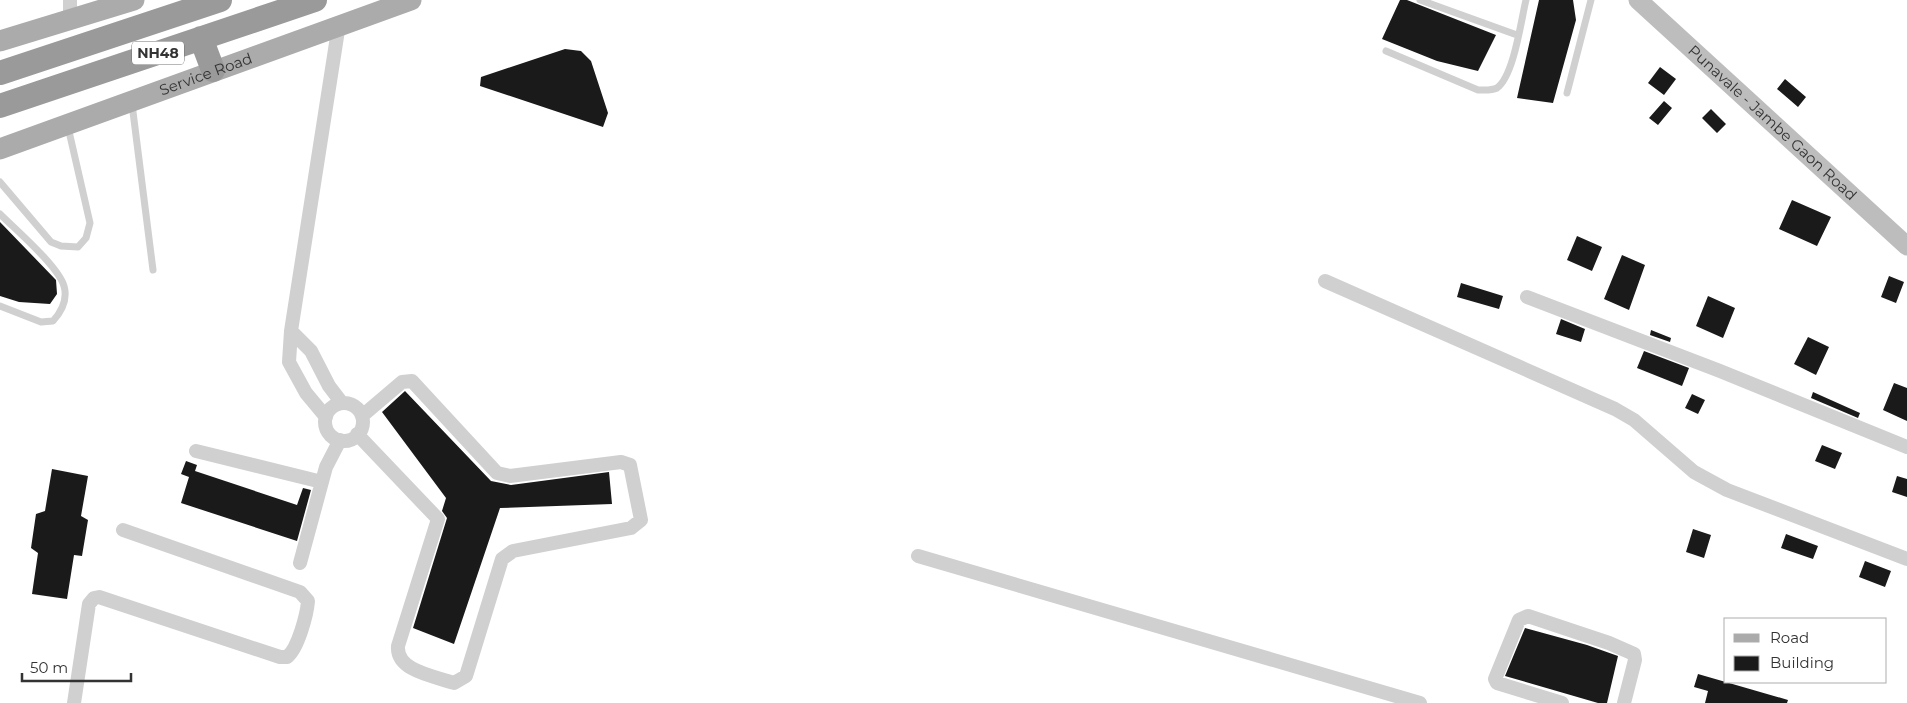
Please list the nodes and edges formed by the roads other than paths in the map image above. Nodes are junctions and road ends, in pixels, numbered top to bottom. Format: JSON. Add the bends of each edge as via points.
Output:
{"nodes":[{"id":1,"x":134,"y":0,"type":"edge"},
{"id":2,"x":220,"y":0,"type":"edge"},
{"id":3,"x":315,"y":0,"type":"edge"},
{"id":4,"x":411,"y":0,"type":"edge"},
{"id":5,"x":1420,"y":0,"type":"edge"},
{"id":6,"x":1526,"y":0,"type":"edge"},
{"id":7,"x":1591,"y":0,"type":"edge"},
{"id":8,"x":1638,"y":0,"type":"edge"},
{"id":9,"x":70,"y":9,"type":"edge"},
{"id":10,"x":339,"y":24,"type":"junction"},
{"id":11,"x":1517,"y":36,"type":"junction"},
{"id":12,"x":201,"y":38,"type":"junction"},
{"id":13,"x":0,"y":41,"type":"edge"},
{"id":14,"x":1386,"y":51,"type":"dead end"},
{"id":15,"x":213,"y":70,"type":"junction"},
{"id":16,"x":0,"y":73,"type":"edge"},
{"id":17,"x":1567,"y":93,"type":"dead end"},
{"id":18,"x":132,"y":102,"type":"junction"},
{"id":19,"x":0,"y":106,"type":"edge"},
{"id":20,"x":68,"y":124,"type":"junction"},
{"id":21,"x":0,"y":149,"type":"edge"},
{"id":22,"x":0,"y":182,"type":"edge"},
{"id":23,"x":0,"y":214,"type":"edge"},
{"id":24,"x":1907,"y":246,"type":"edge"},
{"id":25,"x":153,"y":270,"type":"dead end"},
{"id":26,"x":1326,"y":281,"type":"dead end"},
{"id":27,"x":1527,"y":297,"type":"dead end"},
{"id":28,"x":0,"y":306,"type":"edge"},
{"id":29,"x":291,"y":331,"type":"junction"},
{"id":30,"x":342,"y":403,"type":"junction"},
{"id":31,"x":362,"y":416,"type":"junction"},
{"id":32,"x":326,"y":417,"type":"junction"},
{"id":33,"x":358,"y":434,"type":"junction"},
{"id":34,"x":340,"y":440,"type":"junction"},
{"id":35,"x":1907,"y":447,"type":"edge"},
{"id":36,"x":196,"y":451,"type":"dead end"},
{"id":37,"x":322,"y":482,"type":"junction"},
{"id":38,"x":123,"y":530,"type":"dead end"},
{"id":39,"x":918,"y":556,"type":"dead end"},
{"id":40,"x":1907,"y":559,"type":"edge"},
{"id":41,"x":300,"y":563,"type":"dead end"},
{"id":42,"x":74,"y":703,"type":"edge"},
{"id":43,"x":1420,"y":703,"type":"edge"},
{"id":44,"x":1562,"y":703,"type":"edge"},
{"id":45,"x":1624,"y":703,"type":"edge"}],
"edges":[{"from":1,"to":9,"type":"main road"},
{"from":2,"to":16,"type":"highway","number":"NH48"},
{"from":3,"to":12,"type":"highway","number":"NH48"},
{"from":4,"to":10,"type":"main road","name":"Service Road"},
{"from":5,"to":11,"type":"lane"},
{"from":6,"to":11,"type":"lane"},
{"from":7,"to":17,"type":"lane"},
{"from":8,"to":24,"type":"street","name":"Punavale - Jambe Gaon Road"},
{"from":9,"to":13,"type":"main road"},
{"from":10,"to":15,"type":"main road","name":"Service Road"},
{"from":10,"to":29,"type":"street"},
{"from":11,"to":14,"type":"lane","via":[[1503,80],[1497,88],[1488,91],[1478,90]]},
{"from":12,"to":15,"type":"highway"},
{"from":12,"to":19,"type":"highway","number":"NH48"},
{"from":15,"to":18,"type":"main road","name":"Service Road"},
{"from":18,"to":20,"type":"main road","name":"Service Road"},
{"from":18,"to":25,"type":"lane"},
{"from":20,"to":21,"type":"main road","name":"Service Road"},
{"from":20,"to":22,"type":"lane","via":[[90,223],[86,238],[78,247],[51,242]]},
{"from":23,"to":28,"type":"lane","via":[[48,262],[64,284],[66,295],[60,314],[53,321],[41,322]]},
{"from":26,"to":40,"type":"street","via":[[1615,409],[1634,420],[1694,472],[1727,490]]},
{"from":27,"to":35,"type":"street"},
{"from":29,"to":30,"type":"street","via":[[311,351]]},
{"from":29,"to":32,"type":"street","via":[[289,362],[306,393]]},
{"from":30,"to":31,"type":"street","via":[[354,406]]},
{"from":30,"to":32,"type":"street","via":[[332,407]]},
{"from":31,"to":33,"type":"street"},
{"from":31,"to":33,"type":"street","via":[[402,382],[412,381],[497,473],[510,476],[621,462],[630,465],[641,520],[631,528],[513,550],[502,559],[466,676],[454,683],[402,663],[398,655],[398,646],[438,519]]},
{"from":32,"to":34,"type":"street","via":[[326,429]]},
{"from":33,"to":34,"type":"street"},
{"from":34,"to":37,"type":"street"},
{"from":36,"to":37,"type":"street"},
{"from":37,"to":41,"type":"street"},
{"from":38,"to":42,"type":"street","via":[[300,592],[308,601],[307,610],[294,650],[287,657],[280,658],[94,598],[89,604]]},
{"from":39,"to":43,"type":"street"},
{"from":44,"to":45,"type":"street","via":[[1497,683],[1495,679],[1523,617],[1600,640],[1634,654]]}]}
